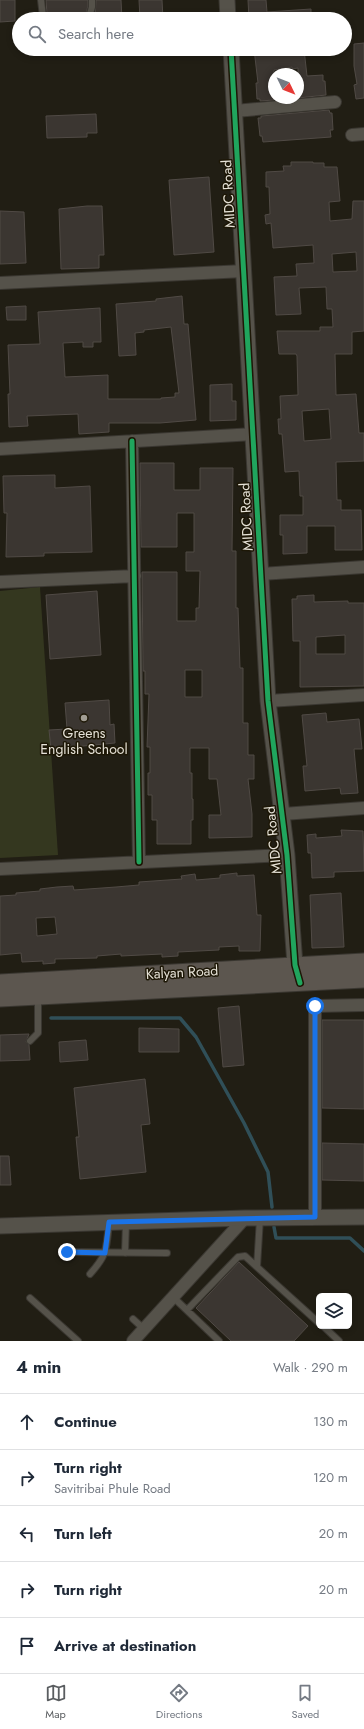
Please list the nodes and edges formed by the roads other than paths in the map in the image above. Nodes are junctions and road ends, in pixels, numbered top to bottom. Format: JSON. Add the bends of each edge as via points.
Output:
{"nodes":[{"id":1,"x":41,"y":0,"type":"edge"},
{"id":2,"x":92,"y":0,"type":"edge"},
{"id":3,"x":227,"y":0,"type":"edge"},
{"id":4,"x":42,"y":12,"type":"edge"},
{"id":5,"x":90,"y":12,"type":"edge"},
{"id":6,"x":228,"y":12,"type":"edge"},
{"id":7,"x":231,"y":56,"type":"edge"},
{"id":8,"x":335,"y":102,"type":"dead end"},
{"id":9,"x":235,"y":111,"type":"junction"},
{"id":10,"x":244,"y":271,"type":"junction"},
{"id":11,"x":0,"y":283,"type":"edge"},
{"id":12,"x":254,"y":434,"type":"junction"},
{"id":13,"x":132,"y":441,"type":"junction"},
{"id":14,"x":0,"y":448,"type":"edge"},
{"id":15,"x":364,"y":567,"type":"edge"},
{"id":16,"x":261,"y":574,"type":"junction"},
{"id":17,"x":135,"y":576,"type":"junction"},
{"id":18,"x":0,"y":582,"type":"edge"},
{"id":19,"x":364,"y":695,"type":"edge"},
{"id":20,"x":268,"y":701,"type":"junction"},
{"id":21,"x":364,"y":808,"type":"edge"},
{"id":22,"x":283,"y":814,"type":"junction"},
{"id":23,"x":287,"y":855,"type":"junction"},
{"id":24,"x":140,"y":862,"type":"junction"},
{"id":25,"x":0,"y":869,"type":"edge"},
{"id":26,"x":364,"y":962,"type":"edge"},
{"id":27,"x":295,"y":965,"type":"junction"},
{"id":28,"x":364,"y":979,"type":"edge"},
{"id":29,"x":0,"y":983,"type":"edge"},
{"id":30,"x":300,"y":983,"type":"junction"},
{"id":31,"x":38,"y":996,"type":"junction"},
{"id":32,"x":0,"y":998,"type":"edge"},
{"id":33,"x":364,"y":1005,"type":"edge"},
{"id":34,"x":30,"y":1041,"type":"dead end"},
{"id":35,"x":315,"y":1217,"type":"junction"},
{"id":36,"x":364,"y":1217,"type":"edge"},
{"id":37,"x":245,"y":1218,"type":"junction"},
{"id":38,"x":260,"y":1218,"type":"junction"},
{"id":39,"x":109,"y":1222,"type":"junction"},
{"id":40,"x":126,"y":1222,"type":"junction"},
{"id":41,"x":0,"y":1226,"type":"edge"},
{"id":42,"x":67,"y":1252,"type":"dead end"},
{"id":43,"x":105,"y":1253,"type":"junction"},
{"id":44,"x":125,"y":1253,"type":"junction"},
{"id":45,"x":167,"y":1253,"type":"dead end"},
{"id":46,"x":257,"y":1267,"type":"junction"},
{"id":47,"x":90,"y":1274,"type":"dead end"},
{"id":48,"x":173,"y":1297,"type":"junction"},
{"id":49,"x":30,"y":1298,"type":"dead end"},
{"id":50,"x":187,"y":1310,"type":"junction"},
{"id":51,"x":132,"y":1319,"type":"dead end"},
{"id":52,"x":316,"y":1320,"type":"edge"},
{"id":53,"x":144,"y":1329,"type":"junction"},
{"id":54,"x":326,"y":1329,"type":"edge"},
{"id":55,"x":78,"y":1341,"type":"edge"},
{"id":56,"x":132,"y":1341,"type":"edge"},
{"id":57,"x":220,"y":1341,"type":"edge"},
{"id":58,"x":339,"y":1341,"type":"edge"}],
"edges":[{"from":1,"to":4,"type":"lane"},
{"from":2,"to":5,"type":"lane"},
{"from":3,"to":6,"type":"street"},
{"from":7,"to":9,"type":"street","name":"MIDC Road"},
{"from":8,"to":9,"type":"street"},
{"from":9,"to":10,"type":"street","name":"MIDC Road"},
{"from":10,"to":11,"type":"street"},
{"from":10,"to":12,"type":"street","name":"MIDC Road"},
{"from":12,"to":13,"type":"street"},
{"from":12,"to":16,"type":"street","name":"MIDC Road"},
{"from":13,"to":14,"type":"street"},
{"from":13,"to":17,"type":"street"},
{"from":15,"to":16,"type":"street"},
{"from":16,"to":20,"type":"street","name":"MIDC Road"},
{"from":17,"to":18,"type":"street"},
{"from":17,"to":24,"type":"street"},
{"from":19,"to":20,"type":"street"},
{"from":20,"to":22,"type":"street","name":"MIDC Road"},
{"from":21,"to":22,"type":"street"},
{"from":22,"to":23,"type":"street","name":"MIDC Road"},
{"from":23,"to":24,"type":"street"},
{"from":23,"to":27,"type":"street","name":"MIDC Road"},
{"from":24,"to":25,"type":"street"},
{"from":26,"to":27,"type":"main road","name":"Kalyan Road"},
{"from":27,"to":29,"type":"main road","name":"Kalyan Road"},
{"from":27,"to":30,"type":"street","name":"MIDC Road"},
{"from":28,"to":30,"type":"main road","name":"Kalyan Road"},
{"from":30,"to":31,"type":"main road","name":"Kalyan Road"},
{"from":31,"to":32,"type":"main road","name":"Kalyan Road"},
{"from":31,"to":34,"type":"lane","via":[[38,1033]]},
{"from":33,"to":35,"type":"street","via":[[315,1006]]},
{"from":35,"to":36,"type":"street"},
{"from":35,"to":38,"type":"street"},
{"from":37,"to":38,"type":"street"},
{"from":37,"to":40,"type":"street"},
{"from":37,"to":48,"type":"street"},
{"from":38,"to":46,"type":"lane"},
{"from":39,"to":40,"type":"street"},
{"from":39,"to":41,"type":"street"},
{"from":39,"to":43,"type":"lane"},
{"from":40,"to":44,"type":"lane"},
{"from":42,"to":43,"type":"lane"},
{"from":43,"to":44,"type":"lane"},
{"from":43,"to":47,"type":"lane","via":[[102,1261]]},
{"from":44,"to":45,"type":"lane"},
{"from":46,"to":50,"type":"lane","via":[[245,1256],[238,1257]]},
{"from":46,"to":52,"type":"lane"},
{"from":48,"to":50,"type":"lane"},
{"from":48,"to":53,"type":"street"},
{"from":49,"to":55,"type":"lane"},
{"from":50,"to":57,"type":"lane"},
{"from":51,"to":53,"type":"lane"},
{"from":53,"to":56,"type":"street"},
{"from":54,"to":58,"type":"lane"}]}
